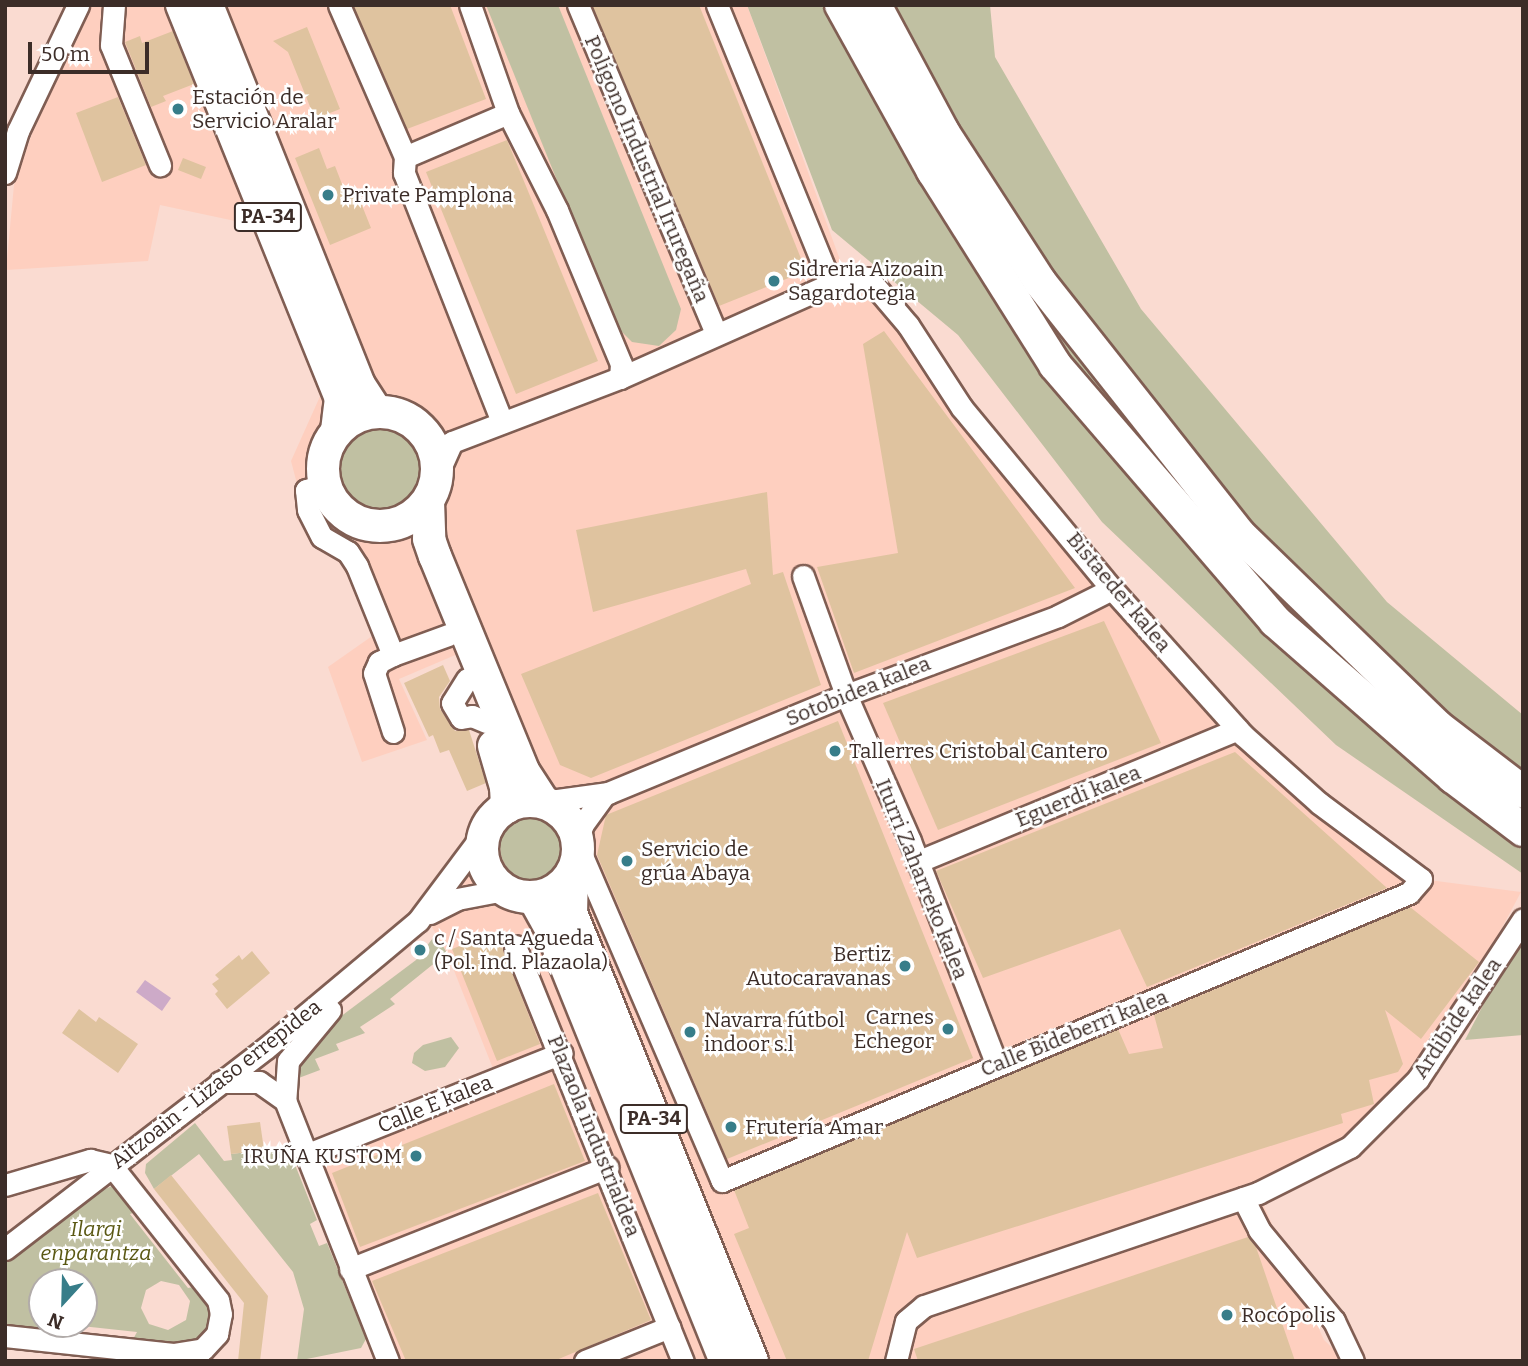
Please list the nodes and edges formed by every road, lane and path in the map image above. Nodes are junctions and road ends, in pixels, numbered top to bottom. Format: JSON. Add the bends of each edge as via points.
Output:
{"nodes":[{"id":1,"x":78,"y":5,"type":"edge"},
{"id":2,"x":114,"y":5,"type":"edge"},
{"id":3,"x":182,"y":5,"type":"edge"},
{"id":4,"x":207,"y":5,"type":"edge"},
{"id":5,"x":339,"y":5,"type":"edge"},
{"id":6,"x":470,"y":5,"type":"edge"},
{"id":7,"x":578,"y":5,"type":"edge"},
{"id":8,"x":718,"y":5,"type":"edge"},
{"id":9,"x":826,"y":5,"type":"edge"},
{"id":10,"x":841,"y":5,"type":"edge"},
{"id":11,"x":875,"y":5,"type":"edge"},
{"id":12,"x":508,"y":113,"type":"junction"},
{"id":13,"x":405,"y":157,"type":"junction"},
{"id":14,"x":160,"y":165,"type":"dead end"},
{"id":15,"x":5,"y":173,"type":"edge"},
{"id":16,"x":831,"y":285,"type":"junction"},
{"id":17,"x":1018,"y":313,"type":"junction"},
{"id":18,"x":716,"y":333,"type":"junction"},
{"id":19,"x":621,"y":378,"type":"junction"},
{"id":20,"x":376,"y":411,"type":"junction"},
{"id":21,"x":502,"y":422,"type":"junction"},
{"id":22,"x":337,"y":430,"type":"junction"},
{"id":23,"x":325,"y":484,"type":"junction"},
{"id":24,"x":433,"y":487,"type":"junction"},
{"id":25,"x":383,"y":526,"type":"junction"},
{"id":26,"x":803,"y":576,"type":"dead end"},
{"id":27,"x":1112,"y":589,"type":"junction"},
{"id":28,"x":448,"y":635,"type":"junction"},
{"id":29,"x":393,"y":655,"type":"junction"},
{"id":30,"x":846,"y":695,"type":"junction"},
{"id":31,"x":1238,"y":729,"type":"junction"},
{"id":32,"x":394,"y":732,"type":"dead end"},
{"id":33,"x":1523,"y":792,"type":"edge"},
{"id":34,"x":605,"y":794,"type":"junction"},
{"id":35,"x":543,"y":802,"type":"junction"},
{"id":36,"x":507,"y":807,"type":"junction"},
{"id":37,"x":1523,"y":830,"type":"edge"},
{"id":38,"x":483,"y":834,"type":"junction"},
{"id":39,"x":576,"y":854,"type":"junction"},
{"id":40,"x":917,"y":862,"type":"junction"},
{"id":41,"x":1421,"y":879,"type":"joint"},
{"id":42,"x":519,"y":894,"type":"junction"},
{"id":43,"x":425,"y":915,"type":"junction"},
{"id":44,"x":1523,"y":919,"type":"edge"},
{"id":45,"x":515,"y":946,"type":"dead end"},
{"id":46,"x":358,"y":973,"type":"junction"},
{"id":47,"x":264,"y":1050,"type":"junction"},
{"id":48,"x":562,"y":1054,"type":"junction"},
{"id":49,"x":996,"y":1063,"type":"junction"},
{"id":50,"x":220,"y":1082,"type":"junction"},
{"id":51,"x":280,"y":1088,"type":"junction"},
{"id":52,"x":307,"y":1154,"type":"junction"},
{"id":53,"x":111,"y":1165,"type":"junction"},
{"id":54,"x":607,"y":1167,"type":"junction"},
{"id":55,"x":5,"y":1185,"type":"edge"},
{"id":56,"x":1244,"y":1198,"type":"junction"},
{"id":57,"x":5,"y":1249,"type":"edge"},
{"id":58,"x":350,"y":1269,"type":"junction"},
{"id":59,"x":669,"y":1327,"type":"junction"},
{"id":60,"x":5,"y":1336,"type":"edge"},
{"id":61,"x":388,"y":1361,"type":"edge"},
{"id":62,"x":585,"y":1361,"type":"edge"},
{"id":63,"x":683,"y":1361,"type":"edge"},
{"id":64,"x":726,"y":1361,"type":"edge"},
{"id":65,"x":752,"y":1361,"type":"edge"},
{"id":66,"x":896,"y":1361,"type":"edge"},
{"id":67,"x":1353,"y":1361,"type":"edge"}],
"edges":[{"from":1,"to":15,"type":"street","via":[[18,131]]},
{"from":2,"to":14,"type":"street","via":[[111,45]]},
{"from":3,"to":22,"type":"highway","number":"PA-34","via":[[341,398]]},
{"from":4,"to":20,"type":"highway","number":"PA-34","via":[[359,385]]},
{"from":5,"to":13,"type":"street"},
{"from":6,"to":12,"type":"street"},
{"from":7,"to":18,"type":"street","name":"Polígono Industrial Iruregaña"},
{"from":8,"to":16,"type":"street"},
{"from":9,"to":17,"type":"highway","via":[[943,218]]},
{"from":10,"to":17,"type":"highway"},
{"from":11,"to":33,"type":"highway","via":[[943,132],[1040,282],[1239,534],[1438,727]]},
{"from":12,"to":13,"type":"street"},
{"from":12,"to":19,"type":"street","via":[[557,210],[621,364]]},
{"from":13,"to":21,"type":"street","via":[[404,173]]},
{"from":16,"to":18,"type":"street"},
{"from":16,"to":27,"type":"street","name":"Bistaeder kalea","via":[[852,275],[868,278],[882,289],[962,408]]},
{"from":17,"to":37,"type":"highway","via":[[1055,365],[1275,621],[1453,777]]},
{"from":18,"to":19,"type":"street"},
{"from":19,"to":21,"type":"street"},
{"from":20,"to":22,"type":"highway","via":[[355,417]]},
{"from":20,"to":24,"type":"highway","via":[[400,415],[421,428],[435,449]]},
{"from":21,"to":24,"type":"street","via":[[452,442]]},
{"from":22,"to":23,"type":"highway","number":"PA-34","via":[[326,449]]},
{"from":23,"to":25,"type":"highway","via":[[346,515]]},
{"from":23,"to":29,"type":"street","via":[[306,490],[308,510],[322,537],[348,552],[357,566]]},
{"from":24,"to":25,"type":"highway","via":[[408,519]]},
{"from":24,"to":35,"type":"highway","via":[[429,539],[523,771]]},
{"from":25,"to":28,"type":"highway","via":[[412,551]]},
{"from":26,"to":30,"type":"street","name":"Iturri Zaharreko kalea"},
{"from":27,"to":30,"type":"street","name":"Sotobidea kalea","via":[[1058,616]]},
{"from":27,"to":31,"type":"street","name":"Bistaeder kalea"},
{"from":28,"to":29,"type":"street"},
{"from":28,"to":36,"type":"highway","via":[[486,722],[506,787]]},
{"from":29,"to":32,"type":"street","via":[[379,662],[374,673]]},
{"from":30,"to":34,"type":"street","name":"Sotobidea kalea"},
{"from":30,"to":40,"type":"street","name":"Iturri Zaharreko kalea"},
{"from":31,"to":40,"type":"street","name":"Eguerdi kalea"},
{"from":31,"to":41,"type":"street","name":"Bistaeder kalea","via":[[1319,803]]},
{"from":34,"to":35,"type":"street","name":"Sotobidea kalea"},
{"from":34,"to":39,"type":"street","via":[[583,824]]},
{"from":35,"to":36,"type":"highway"},
{"from":35,"to":39,"type":"highway","via":[[563,814]]},
{"from":36,"to":38,"type":"highway"},
{"from":38,"to":42,"type":"highway","number":"PA-34","via":[[482,858],[489,876]]},
{"from":38,"to":43,"type":"street"},
{"from":39,"to":42,"type":"highway","via":[[556,890]]},
{"from":39,"to":49,"type":"street","name":"Calle Bideberri kalea","via":[[722,1181]]},
{"from":39,"to":65,"type":"highway","number":"PA-34","via":[[571,913]]},
{"from":40,"to":49,"type":"street","name":"Iturri Zaharreko kalea"},
{"from":41,"to":49,"type":"street","name":"Calle Bideberri kalea","via":[[1409,893]]},
{"from":42,"to":43,"type":"street","via":[[457,899]]},
{"from":42,"to":64,"type":"highway","number":"PA-34","via":[[552,931]]},
{"from":43,"to":46,"type":"street","name":"Aitzoain - Lizaso errepidea"},
{"from":44,"to":56,"type":"street","name":"Ardibide kalea","via":[[1418,1079],[1350,1147]]},
{"from":45,"to":48,"type":"street","name":"Plazaola industrialdea"},
{"from":46,"to":47,"type":"street","name":"Aitzoain - Lizaso errepidea"},
{"from":46,"to":51,"type":"street","via":[[294,1050]]},
{"from":47,"to":50,"type":"street","name":"Aitzoain - Lizaso errepidea"},
{"from":47,"to":51,"type":"street"},
{"from":48,"to":52,"type":"street","name":"Calle E kalea"},
{"from":48,"to":54,"type":"street","name":"Plazaola industrialdea"},
{"from":50,"to":51,"type":"street","via":[[246,1079]]},
{"from":50,"to":53,"type":"street","name":"Aitzoain - Lizaso errepidea"},
{"from":51,"to":52,"type":"street"},
{"from":52,"to":58,"type":"street"},
{"from":53,"to":55,"type":"street","via":[[90,1160]]},
{"from":53,"to":57,"type":"street","name":"Aitzoain - Lizaso errepidea"},
{"from":53,"to":60,"type":"street","via":[[218,1300],[217,1334],[204,1349],[183,1354]]},
{"from":54,"to":58,"type":"street"},
{"from":54,"to":59,"type":"street","name":"Plazaola industrialdea"},
{"from":56,"to":66,"type":"street","name":"Ardibide kalea","via":[[924,1306],[906,1321]]},
{"from":56,"to":67,"type":"street","via":[[1259,1230],[1334,1321]]},
{"from":58,"to":61,"type":"street"},
{"from":59,"to":62,"type":"street"},
{"from":59,"to":63,"type":"street","name":"Plazaola industrialdea"}]}
